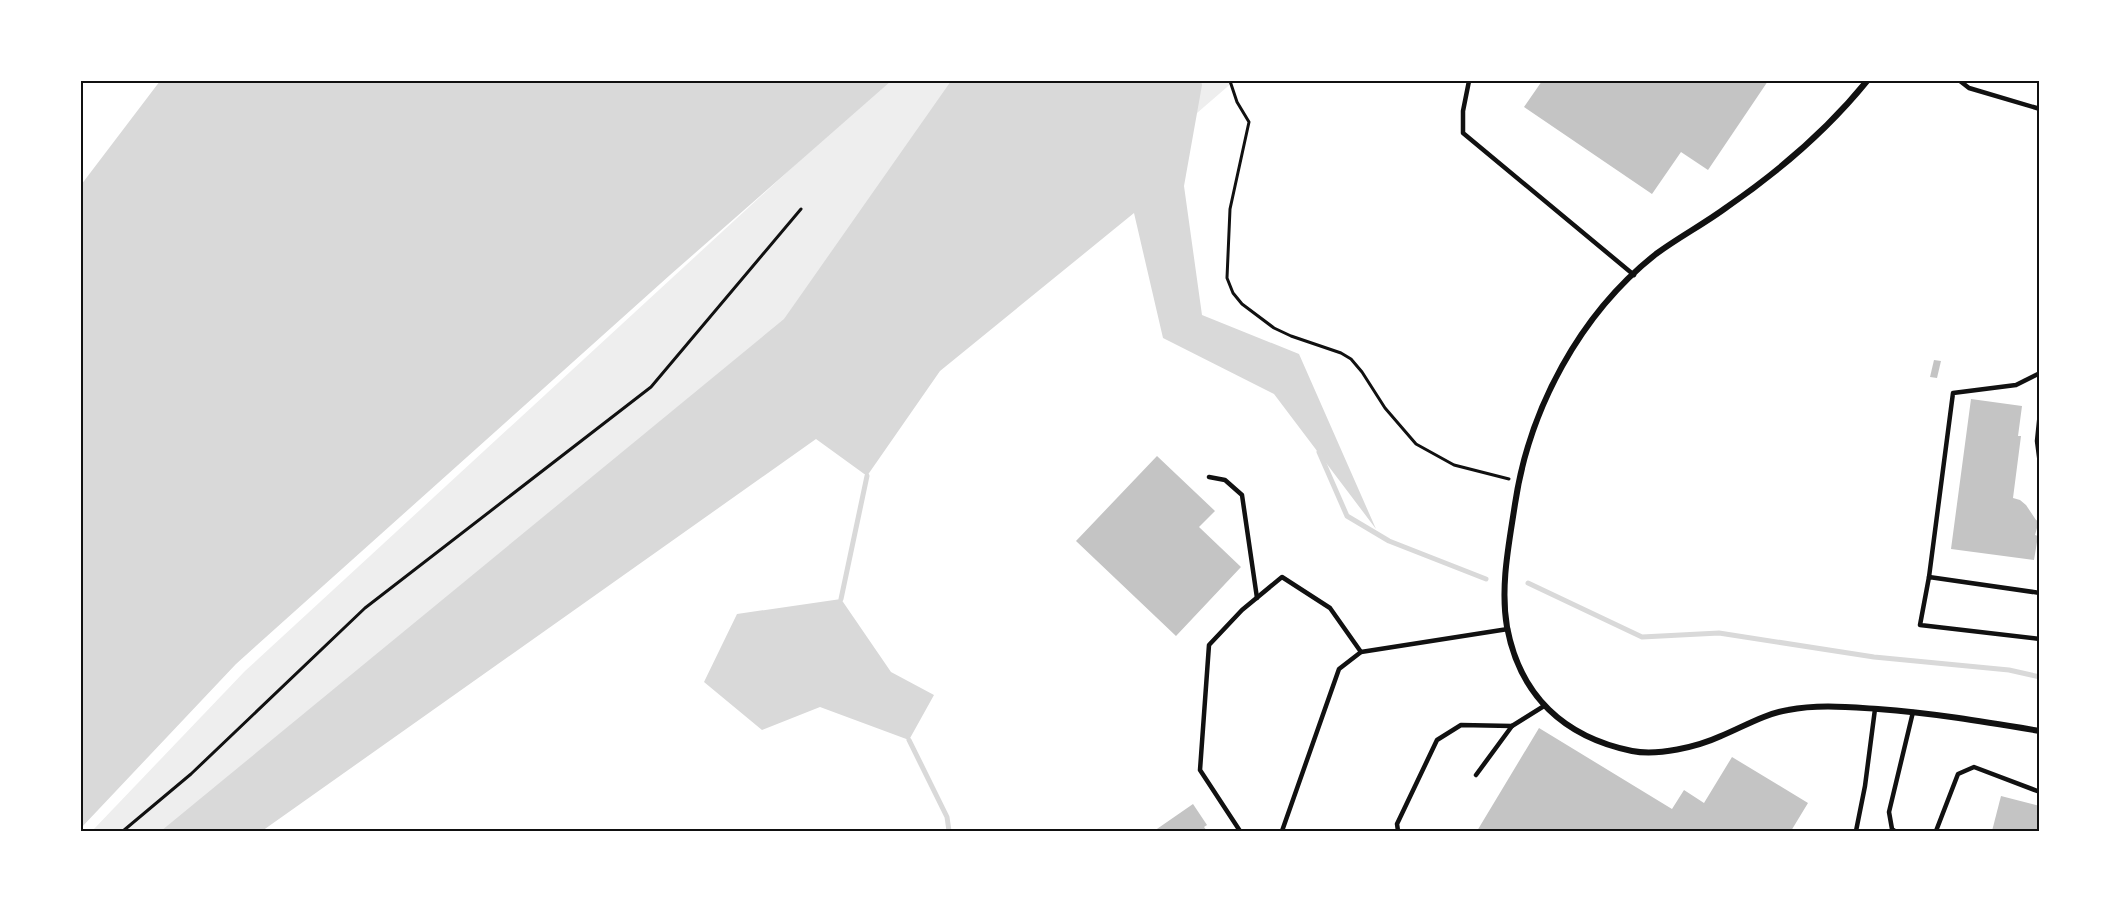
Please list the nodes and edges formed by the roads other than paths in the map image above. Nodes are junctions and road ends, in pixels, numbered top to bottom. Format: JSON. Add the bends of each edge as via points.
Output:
{"nodes":[{"id":1,"x":1469,"y":81,"type":"edge"},
{"id":2,"x":1867,"y":81,"type":"edge"},
{"id":3,"x":1960,"y":81,"type":"edge"},
{"id":4,"x":2040,"y":109,"type":"edge"},
{"id":5,"x":1634,"y":275,"type":"junction"},
{"id":6,"x":2040,"y":373,"type":"edge"},
{"id":7,"x":2040,"y":411,"type":"edge"},
{"id":8,"x":2040,"y":464,"type":"edge"},
{"id":9,"x":1209,"y":477,"type":"dead end"},
{"id":10,"x":1929,"y":577,"type":"junction"},
{"id":11,"x":2040,"y":593,"type":"edge"},
{"id":12,"x":1257,"y":598,"type":"junction"},
{"id":13,"x":1508,"y":629,"type":"junction"},
{"id":14,"x":2040,"y":639,"type":"edge"},
{"id":15,"x":1361,"y":652,"type":"junction"},
{"id":16,"x":1544,"y":706,"type":"junction"},
{"id":17,"x":1875,"y":709,"type":"junction"},
{"id":18,"x":1913,"y":712,"type":"junction"},
{"id":19,"x":1512,"y":726,"type":"junction"},
{"id":20,"x":2040,"y":731,"type":"edge"},
{"id":21,"x":1476,"y":775,"type":"dead end"},
{"id":22,"x":2040,"y":792,"type":"edge"},
{"id":23,"x":1240,"y":831,"type":"edge"},
{"id":24,"x":1282,"y":831,"type":"edge"},
{"id":25,"x":1398,"y":831,"type":"edge"},
{"id":26,"x":1856,"y":831,"type":"edge"},
{"id":27,"x":1894,"y":831,"type":"edge"},
{"id":28,"x":1936,"y":831,"type":"edge"}],
"edges":[{"from":1,"to":5,"type":"lane","via":[[1462,133]]},
{"from":2,"to":5,"type":"street","via":[[1772,174],[1656,254]]},
{"from":3,"to":4,"type":"lane","via":[[1969,88]]},
{"from":5,"to":13,"type":"street","via":[[1590,323],[1550,387],[1531,437],[1518,482],[1506,564],[1503,608]]},
{"from":6,"to":10,"type":"lane","via":[[2016,385],[1953,393]]},
{"from":7,"to":8,"type":"lane"},
{"from":9,"to":12,"type":"lane","via":[[1225,480],[1242,495]]},
{"from":10,"to":11,"type":"lane"},
{"from":10,"to":14,"type":"lane","via":[[1920,625]]},
{"from":12,"to":15,"type":"lane","via":[[1282,577],[1330,608]]},
{"from":12,"to":23,"type":"lane","via":[[1209,645],[1200,770]]},
{"from":13,"to":15,"type":"lane"},
{"from":13,"to":16,"type":"street","via":[[1526,679]]},
{"from":15,"to":24,"type":"lane","via":[[1339,669]]},
{"from":16,"to":17,"type":"street","via":[[1576,732],[1634,752],[1666,752],[1716,738],[1785,710],[1826,705]]},
{"from":16,"to":19,"type":"lane"},
{"from":17,"to":18,"type":"street"},
{"from":17,"to":26,"type":"lane"},
{"from":18,"to":20,"type":"street"},
{"from":18,"to":27,"type":"lane","via":[[1889,812]]},
{"from":19,"to":21,"type":"lane"},
{"from":19,"to":25,"type":"lane","via":[[1461,725],[1437,740],[1397,824]]},
{"from":22,"to":28,"type":"lane","via":[[1974,767],[1958,774]]}]}
